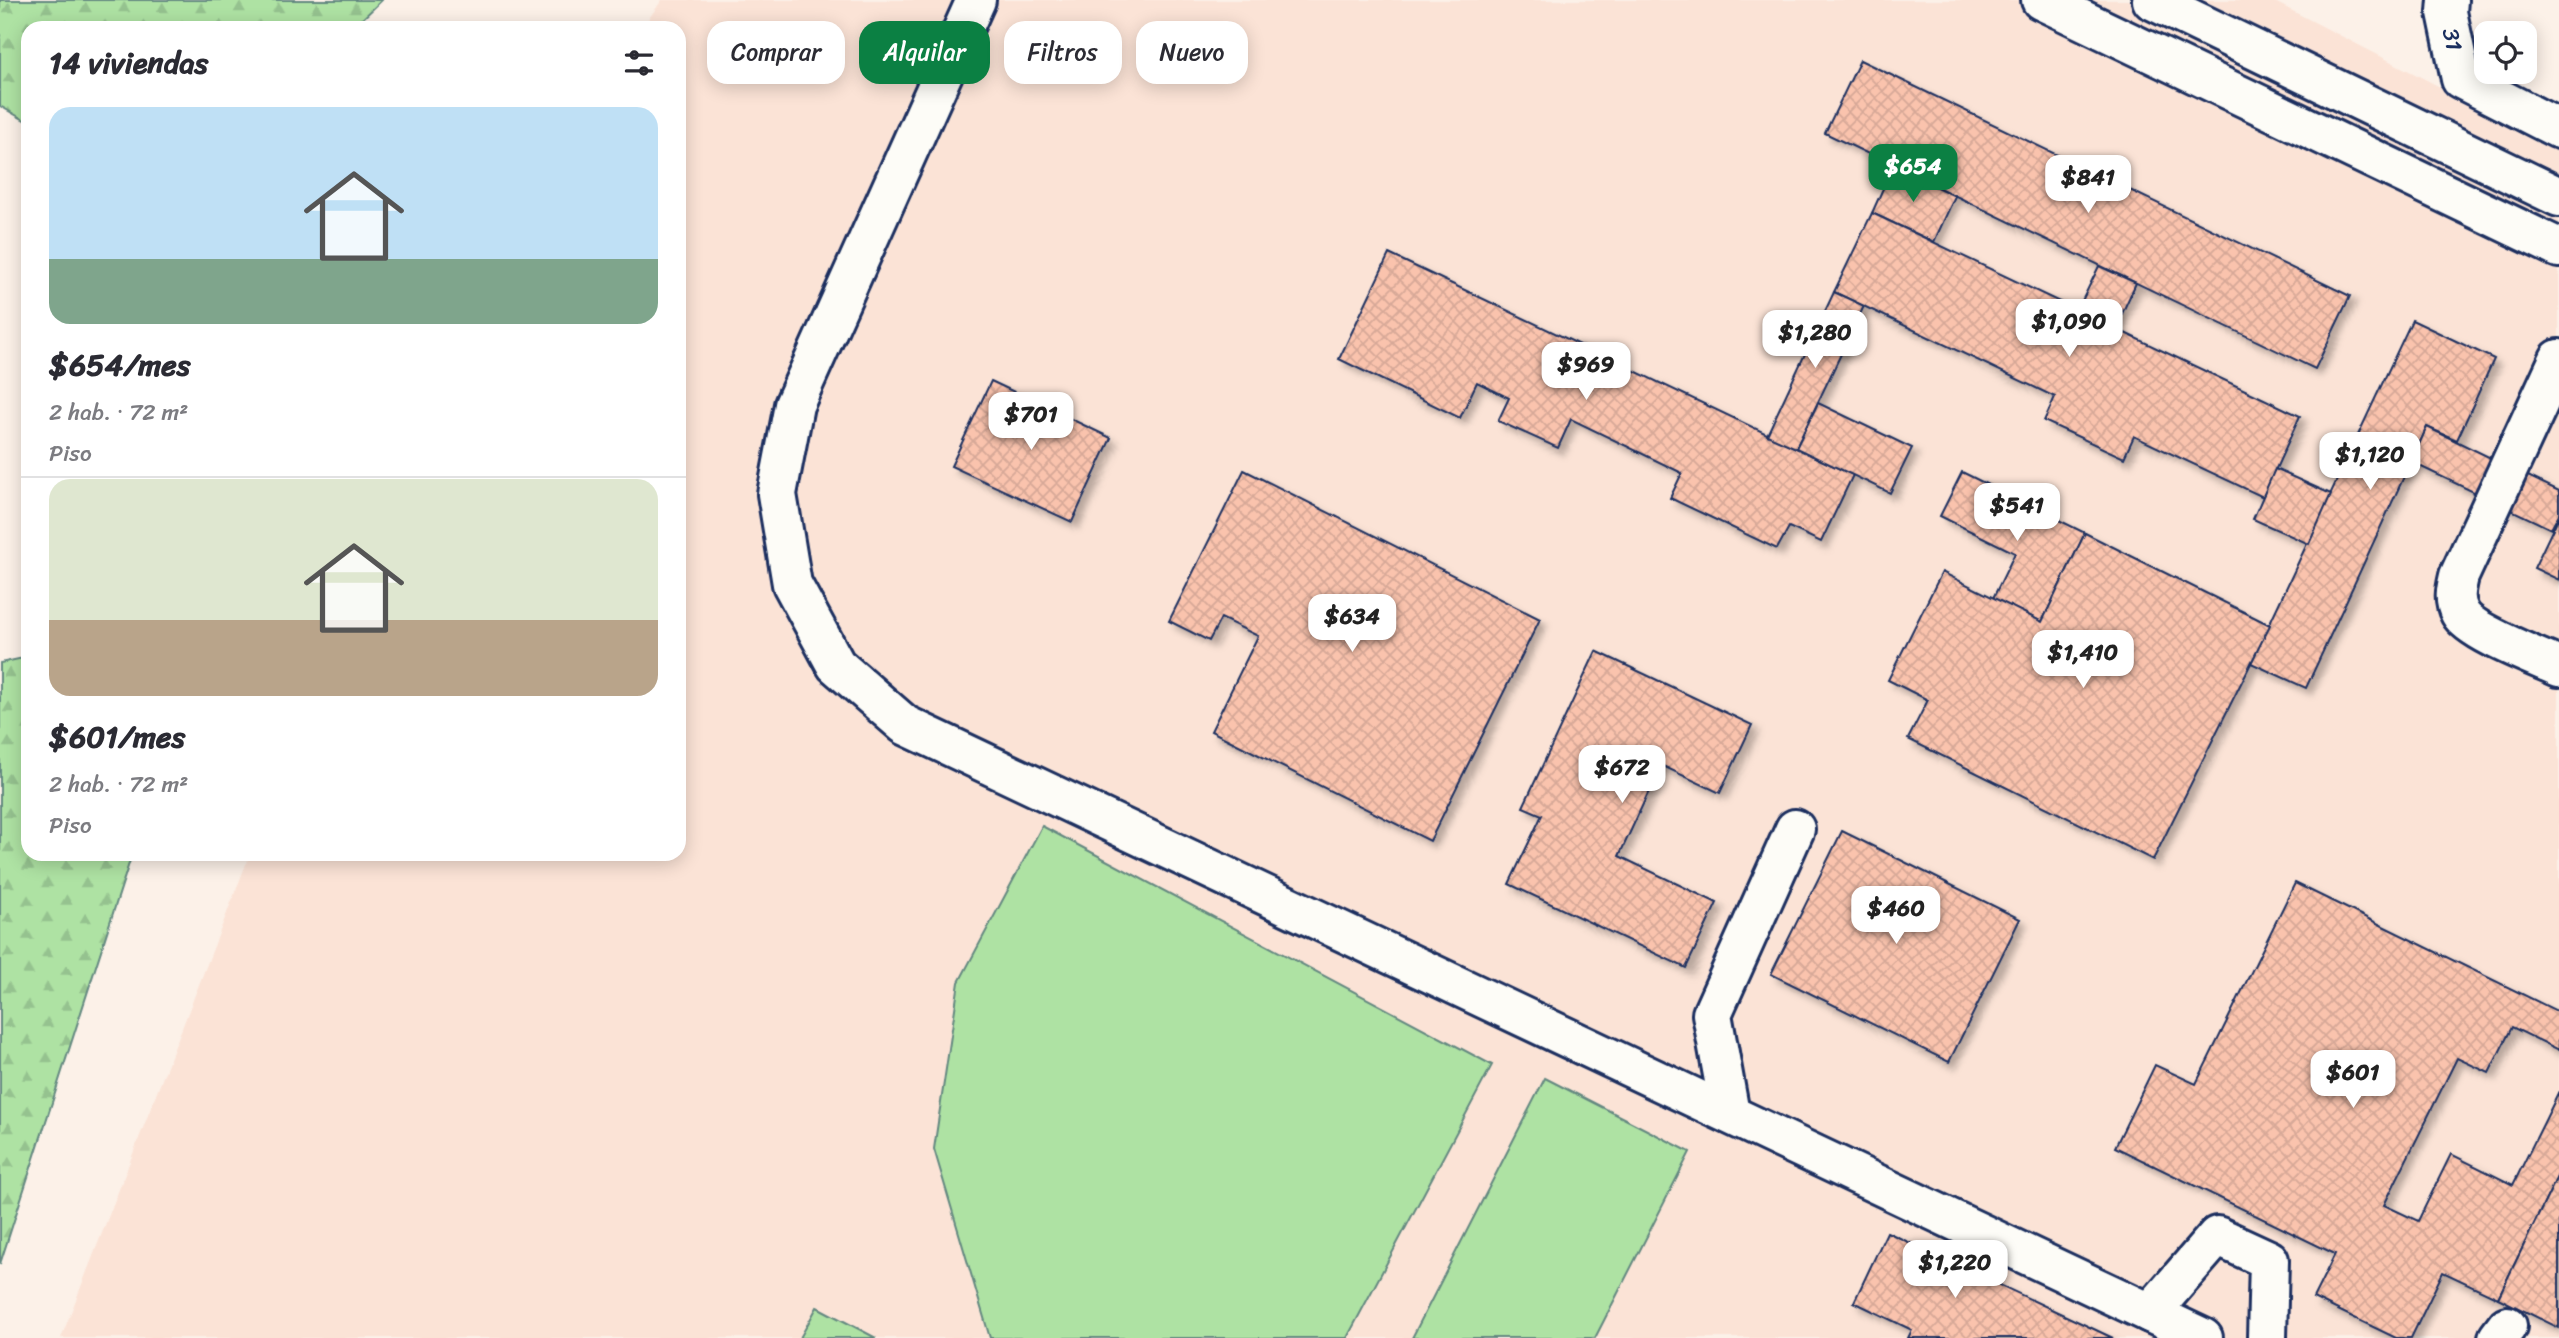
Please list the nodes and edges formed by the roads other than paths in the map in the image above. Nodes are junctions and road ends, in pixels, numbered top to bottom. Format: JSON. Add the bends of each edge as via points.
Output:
{"nodes":[{"id":1,"x":976,"y":0,"type":"edge"},
{"id":2,"x":2041,"y":0,"type":"edge"},
{"id":3,"x":2152,"y":0,"type":"edge"},
{"id":4,"x":2448,"y":0,"type":"edge"},
{"id":5,"x":2559,"y":129,"type":"edge"},
{"id":6,"x":2559,"y":197,"type":"edge"},
{"id":7,"x":2559,"y":248,"type":"edge"},
{"id":8,"x":2559,"y":359,"type":"edge"},
{"id":9,"x":2559,"y":667,"type":"edge"},
{"id":10,"x":1795,"y":829,"type":"dead end"},
{"id":11,"x":1730,"y":1114,"type":"junction"},
{"id":12,"x":2150,"y":1313,"type":"junction"},
{"id":13,"x":2203,"y":1338,"type":"edge"},
{"id":14,"x":2267,"y":1338,"type":"edge"}],
"edges":[{"from":1,"to":11,"type":"street","via":[[794,405],[777,494],[792,584],[836,664],[905,725]]},
{"from":2,"to":7,"type":"street"},
{"from":3,"to":6,"type":"street"},
{"from":4,"to":5,"type":"street","name":"31","via":[[2461,79]]},
{"from":8,"to":9,"type":"street","via":[[2459,576],[2455,596],[2460,614],[2473,627]]},
{"from":10,"to":11,"type":"street","via":[[1712,1014]]},
{"from":11,"to":12,"type":"street"},
{"from":12,"to":13,"type":"street"},
{"from":12,"to":14,"type":"street","via":[[2217,1236],[2269,1260]]}]}
